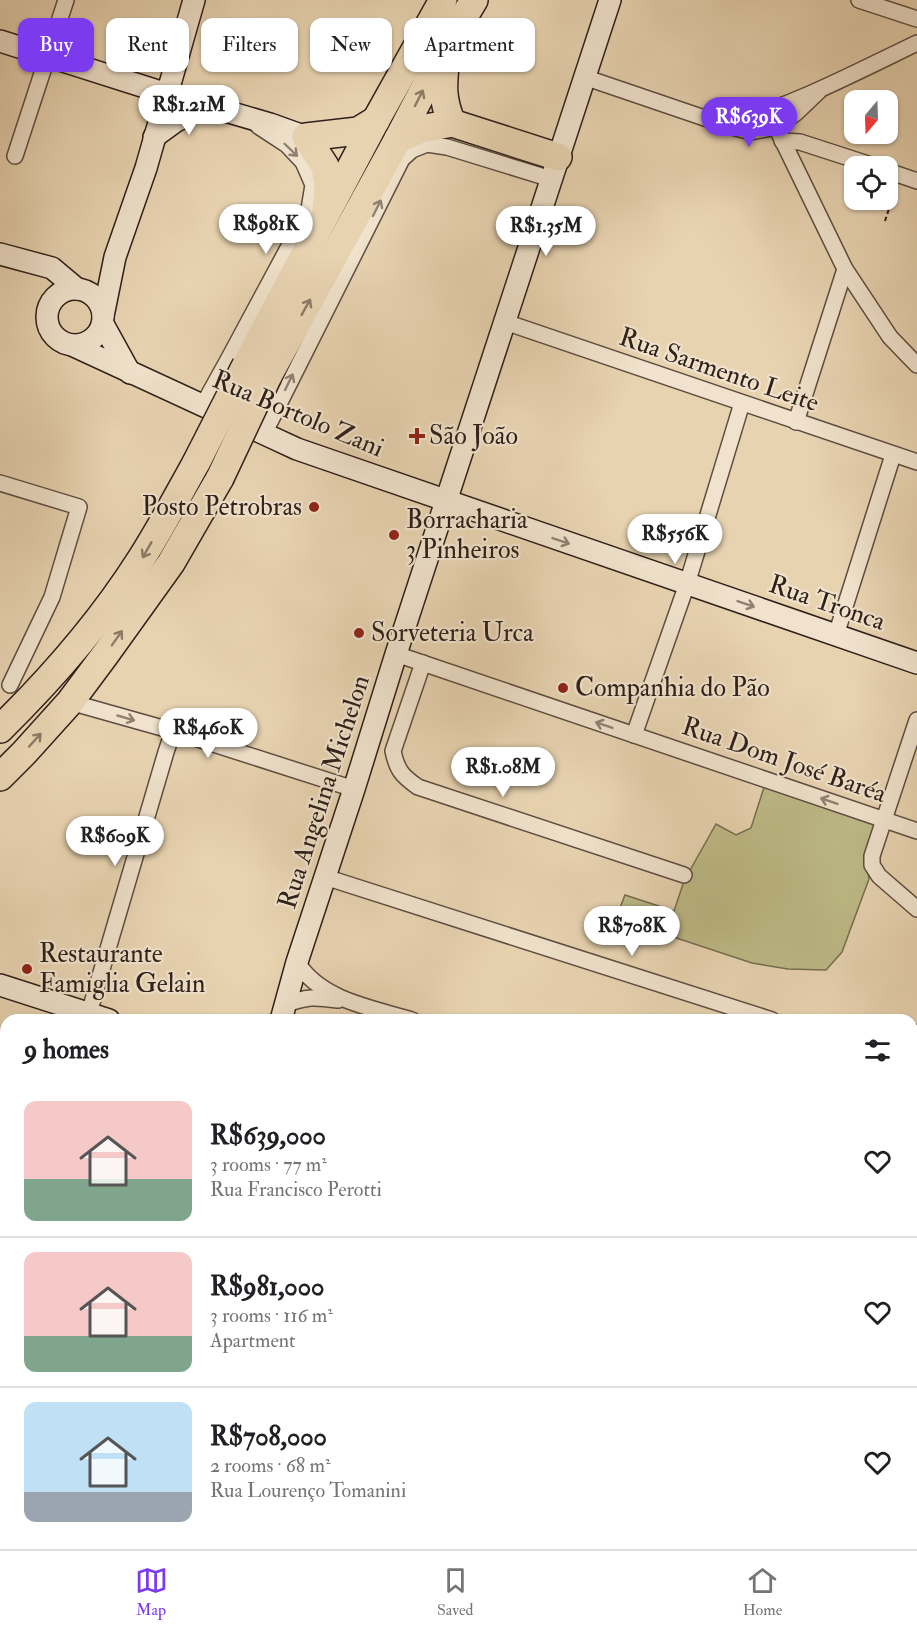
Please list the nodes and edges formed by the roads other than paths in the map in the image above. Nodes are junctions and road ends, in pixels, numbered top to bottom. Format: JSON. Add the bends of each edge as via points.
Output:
{"nodes":[{"id":1,"x":66,"y":0,"type":"edge"},
{"id":2,"x":194,"y":0,"type":"edge"},
{"id":3,"x":443,"y":0,"type":"edge"},
{"id":4,"x":474,"y":0,"type":"edge"},
{"id":5,"x":610,"y":0,"type":"edge"},
{"id":6,"x":859,"y":0,"type":"edge"},
{"id":7,"x":60,"y":18,"type":"edge"},
{"id":8,"x":463,"y":18,"type":"edge"},
{"id":9,"x":917,"y":19,"type":"edge"},
{"id":10,"x":0,"y":41,"type":"edge"},
{"id":11,"x":917,"y":43,"type":"edge"},
{"id":12,"x":18,"y":47,"type":"edge"},
{"id":13,"x":94,"y":71,"type":"edge"},
{"id":14,"x":42,"y":72,"type":"edge"},
{"id":15,"x":433,"y":72,"type":"edge"},
{"id":16,"x":444,"y":72,"type":"edge"},
{"id":17,"x":584,"y":76,"type":"junction"},
{"id":18,"x":819,"y":91,"type":"junction"},
{"id":19,"x":167,"y":94,"type":"junction"},
{"id":20,"x":206,"y":106,"type":"junction"},
{"id":21,"x":765,"y":112,"type":"junction"},
{"id":22,"x":243,"y":116,"type":"junction"},
{"id":23,"x":376,"y":120,"type":"junction"},
{"id":24,"x":452,"y":123,"type":"junction"},
{"id":25,"x":725,"y":125,"type":"junction"},
{"id":26,"x":779,"y":134,"type":"junction"},
{"id":27,"x":154,"y":137,"type":"junction"},
{"id":28,"x":306,"y":137,"type":"junction"},
{"id":29,"x":398,"y":139,"type":"junction"},
{"id":30,"x":15,"y":156,"type":"dead end"},
{"id":31,"x":844,"y":156,"type":"edge"},
{"id":32,"x":555,"y":168,"type":"junction"},
{"id":33,"x":898,"y":174,"type":"edge"},
{"id":34,"x":917,"y":181,"type":"edge"},
{"id":35,"x":325,"y":217,"type":"junction"},
{"id":36,"x":0,"y":254,"type":"edge"},
{"id":37,"x":115,"y":257,"type":"junction"},
{"id":38,"x":33,"y":264,"type":"junction"},
{"id":39,"x":845,"y":269,"type":"junction"},
{"id":40,"x":81,"y":290,"type":"junction"},
{"id":41,"x":50,"y":303,"type":"junction"},
{"id":42,"x":103,"y":320,"type":"junction"},
{"id":43,"x":505,"y":322,"type":"junction"},
{"id":44,"x":72,"y":345,"type":"junction"},
{"id":45,"x":917,"y":365,"type":"edge"},
{"id":46,"x":257,"y":370,"type":"junction"},
{"id":47,"x":130,"y":373,"type":"junction"},
{"id":48,"x":742,"y":403,"type":"junction"},
{"id":49,"x":203,"y":405,"type":"junction"},
{"id":50,"x":796,"y":422,"type":"junction"},
{"id":51,"x":264,"y":434,"type":"junction"},
{"id":52,"x":893,"y":455,"type":"junction"},
{"id":53,"x":917,"y":462,"type":"edge"},
{"id":54,"x":0,"y":483,"type":"edge"},
{"id":55,"x":446,"y":502,"type":"junction"},
{"id":56,"x":687,"y":584,"type":"junction"},
{"id":57,"x":836,"y":635,"type":"junction"},
{"id":58,"x":396,"y":654,"type":"junction"},
{"id":59,"x":423,"y":663,"type":"junction"},
{"id":60,"x":917,"y":663,"type":"edge"},
{"id":61,"x":5,"y":683,"type":"edge"},
{"id":62,"x":38,"y":692,"type":"junction"},
{"id":63,"x":70,"y":702,"type":"junction"},
{"id":64,"x":917,"y":720,"type":"edge"},
{"id":65,"x":0,"y":729,"type":"edge"},
{"id":66,"x":173,"y":731,"type":"junction"},
{"id":67,"x":634,"y":735,"type":"junction"},
{"id":68,"x":0,"y":777,"type":"edge"},
{"id":69,"x":354,"y":789,"type":"junction"},
{"id":70,"x":884,"y":819,"type":"junction"},
{"id":71,"x":917,"y":831,"type":"edge"},
{"id":72,"x":684,"y":875,"type":"dead end"},
{"id":73,"x":325,"y":877,"type":"junction"},
{"id":74,"x":917,"y":909,"type":"edge"},
{"id":75,"x":297,"y":962,"type":"junction"},
{"id":76,"x":0,"y":985,"type":"edge"},
{"id":77,"x":350,"y":1001,"type":"junction"},
{"id":78,"x":283,"y":1013,"type":"edge"},
{"id":79,"x":83,"y":1014,"type":"edge"},
{"id":80,"x":96,"y":1014,"type":"edge"},
{"id":81,"x":392,"y":1014,"type":"edge"},
{"id":82,"x":753,"y":1014,"type":"edge"}],
"edges":[{"from":1,"to":7,"type":"street"},
{"from":2,"to":19,"type":"main road"},
{"from":3,"to":23,"type":"highway"},
{"from":4,"to":8,"type":"highway"},
{"from":5,"to":17,"type":"main road","name":"Rua Angelina Michelon"},
{"from":6,"to":9,"type":"street"},
{"from":10,"to":12,"type":"main road"},
{"from":11,"to":18,"type":"street"},
{"from":13,"to":19,"type":"main road"},
{"from":14,"to":30,"type":"street"},
{"from":29,"to":15,"type":"highway","one_way":true},
{"from":16,"to":24,"type":"highway","via":[[445,107]]},
{"from":17,"to":25,"type":"street"},
{"from":17,"to":32,"type":"main road","name":"Rua Angelina Michelon"},
{"from":18,"to":21,"type":"street"},
{"from":18,"to":26,"type":"street"},
{"from":19,"to":20,"type":"main road"},
{"from":19,"to":27,"type":"main road"},
{"from":20,"to":22,"type":"main road"},
{"from":20,"to":27,"type":"main road"},
{"from":21,"to":25,"type":"street"},
{"from":21,"to":26,"type":"street"},
{"from":22,"to":28,"type":"main road"},
{"from":22,"to":49,"type":"street","one_way":true,"via":[[287,145],[303,162],[313,185],[309,208]]},
{"from":23,"to":28,"type":"highway","via":[[358,131]]},
{"from":23,"to":35,"type":"highway"},
{"from":24,"to":29,"type":"highway","via":[[421,129]]},
{"from":24,"to":32,"type":"highway"},
{"from":25,"to":26,"type":"street"},
{"from":26,"to":31,"type":"street"},
{"from":26,"to":39,"type":"street"},
{"from":27,"to":37,"type":"main road"},
{"from":28,"to":35,"type":"highway","via":[[325,166]]},
{"from":46,"to":29,"type":"highway","one_way":true},
{"from":32,"to":43,"type":"main road","name":"Rua Angelina Michelon"},
{"from":51,"to":32,"type":"street","one_way":true,"via":[[402,159],[427,144]]},
{"from":33,"to":34,"type":"street"},
{"from":35,"to":46,"type":"highway"},
{"from":36,"to":38,"type":"main road"},
{"from":37,"to":40,"type":"main road"},
{"from":37,"to":42,"type":"main road"},
{"from":38,"to":40,"type":"main road","via":[[52,268]]},
{"from":38,"to":41,"type":"main road","via":[[45,284]]},
{"from":39,"to":45,"type":"street","via":[[890,337]]},
{"from":39,"to":50,"type":"street"},
{"from":40,"to":41,"type":"main road","via":[[61,292]]},
{"from":40,"to":42,"type":"main road","via":[[98,300]]},
{"from":41,"to":44,"type":"main road","via":[[46,319],[52,334]]},
{"from":42,"to":44,"type":"main road","via":[[95,338]]},
{"from":42,"to":47,"type":"main road"},
{"from":43,"to":48,"type":"street","name":"Rua Sarmento Leite"},
{"from":43,"to":55,"type":"main road","name":"Rua Angelina Michelon"},
{"from":44,"to":47,"type":"main road","name":"Rua Bortolo Zani"},
{"from":46,"to":62,"type":"highway","one_way":true,"bridge":true,"via":[[109,607]]},
{"from":63,"to":46,"type":"highway","one_way":true,"bridge":true,"via":[[171,563],[220,478]]},
{"from":47,"to":49,"type":"main road","name":"Rua Bortolo Zani"},
{"from":48,"to":50,"type":"street","name":"Rua Sarmento Leite"},
{"from":48,"to":56,"type":"street"},
{"from":49,"to":51,"type":"main road","name":"Rua Bortolo Zani"},
{"from":50,"to":52,"type":"street","name":"Rua Sarmento Leite"},
{"from":51,"to":55,"type":"main road","name":"Rua Bortolo Zani"},
{"from":52,"to":53,"type":"street","name":"Rua Sarmento Leite"},
{"from":52,"to":57,"type":"street"},
{"from":54,"to":61,"type":"street","via":[[80,507],[52,597]]},
{"from":55,"to":56,"type":"main road","name":"Rua Tronca","one_way":true},
{"from":55,"to":58,"type":"main road","name":"Rua Angelina Michelon"},
{"from":56,"to":57,"type":"main road","name":"Rua Tronca","one_way":true},
{"from":56,"to":67,"type":"street"},
{"from":57,"to":60,"type":"main road","name":"Rua Tronca"},
{"from":58,"to":59,"type":"street","name":"Rua Dom José Baréa"},
{"from":58,"to":69,"type":"main road","name":"Rua Angelina Michelon"},
{"from":67,"to":59,"type":"street","name":"Rua Dom José Baréa","one_way":true},
{"from":59,"to":72,"type":"street","via":[[393,751],[405,777],[418,787]]},
{"from":61,"to":62,"type":"street"},
{"from":62,"to":65,"type":"highway"},
{"from":63,"to":66,"type":"street","one_way":true},
{"from":68,"to":63,"type":"highway","one_way":true},
{"from":64,"to":70,"type":"street"},
{"from":66,"to":69,"type":"street"},
{"from":66,"to":80,"type":"street"},
{"from":70,"to":67,"type":"street","name":"Rua Dom José Baréa","one_way":true},
{"from":69,"to":73,"type":"main road","name":"Rua Angelina Michelon"},
{"from":70,"to":71,"type":"street","name":"Rua Dom José Baréa"},
{"from":70,"to":74,"type":"street","via":[[872,866]]},
{"from":73,"to":75,"type":"main road","name":"Rua Angelina Michelon"},
{"from":73,"to":82,"type":"street"},
{"from":75,"to":77,"type":"street","via":[[317,985]]},
{"from":75,"to":78,"type":"main road","name":"Rua Angelina Michelon"},
{"from":76,"to":79,"type":"main road"},
{"from":77,"to":78,"type":"street","via":[[299,999]]},
{"from":77,"to":81,"type":"street"}]}
